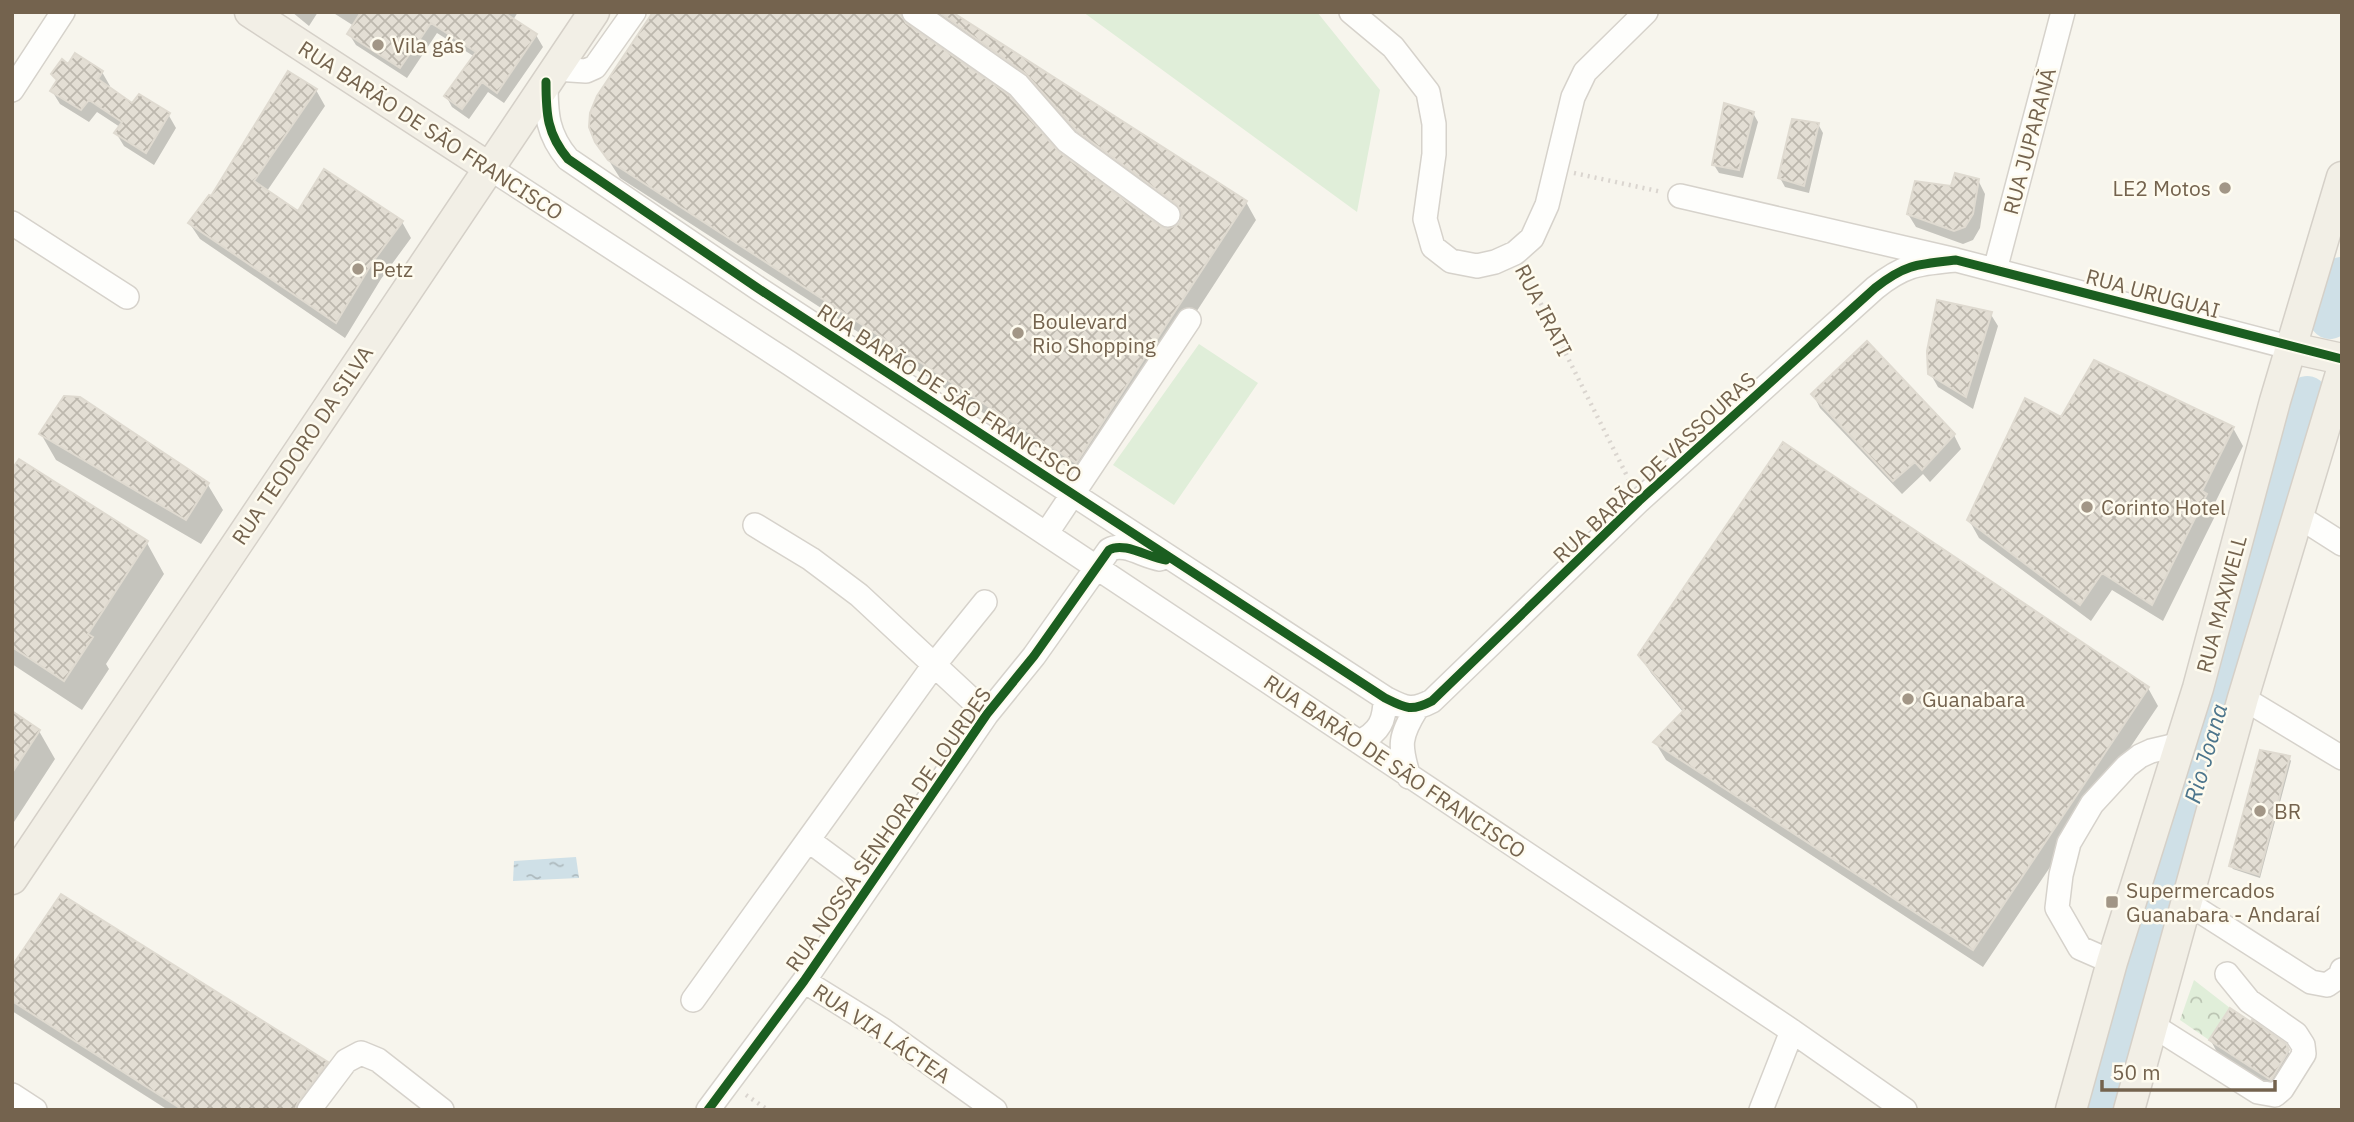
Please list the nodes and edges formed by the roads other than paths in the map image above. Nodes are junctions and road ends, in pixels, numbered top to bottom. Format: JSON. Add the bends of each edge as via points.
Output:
{"nodes":[{"id":1,"x":63,"y":12,"type":"edge"},
{"id":2,"x":250,"y":12,"type":"edge"},
{"id":3,"x":593,"y":12,"type":"edge"},
{"id":4,"x":634,"y":12,"type":"edge"},
{"id":5,"x":914,"y":12,"type":"edge"},
{"id":6,"x":1351,"y":12,"type":"edge"},
{"id":7,"x":1646,"y":12,"type":"edge"},
{"id":8,"x":2063,"y":12,"type":"edge"},
{"id":9,"x":551,"y":76,"type":"junction"},
{"id":10,"x":12,"y":90,"type":"edge"},
{"id":11,"x":488,"y":167,"type":"junction"},
{"id":12,"x":2342,"y":177,"type":"edge"},
{"id":13,"x":1680,"y":196,"type":"road end"},
{"id":14,"x":1168,"y":215,"type":"dead end"},
{"id":15,"x":12,"y":223,"type":"edge"},
{"id":16,"x":1956,"y":260,"type":"junction"},
{"id":17,"x":1995,"y":270,"type":"junction"},
{"id":18,"x":127,"y":297,"type":"dead end"},
{"id":19,"x":1189,"y":320,"type":"dead end"},
{"id":20,"x":2292,"y":348,"type":"junction"},
{"id":21,"x":2342,"y":359,"type":"edge"},
{"id":22,"x":2342,"y":370,"type":"edge"},
{"id":23,"x":1074,"y":494,"type":"junction"},
{"id":24,"x":2298,"y":516,"type":"junction"},
{"id":25,"x":755,"y":525,"type":"dead end"},
{"id":26,"x":1046,"y":534,"type":"junction"},
{"id":27,"x":2342,"y":544,"type":"edge"},
{"id":28,"x":1177,"y":561,"type":"junction"},
{"id":29,"x":1097,"y":568,"type":"junction"},
{"id":30,"x":985,"y":602,"type":"dead end"},
{"id":31,"x":934,"y":665,"type":"junction"},
{"id":32,"x":1385,"y":698,"type":"junction"},
{"id":33,"x":2242,"y":698,"type":"junction"},
{"id":34,"x":1417,"y":708,"type":"junction"},
{"id":35,"x":987,"y":714,"type":"junction"},
{"id":36,"x":1359,"y":742,"type":"junction"},
{"id":37,"x":2180,"y":744,"type":"junction"},
{"id":38,"x":2342,"y":758,"type":"edge"},
{"id":39,"x":1409,"y":776,"type":"junction"},
{"id":40,"x":808,"y":840,"type":"junction"},
{"id":41,"x":12,"y":880,"type":"edge"},
{"id":42,"x":869,"y":885,"type":"junction"},
{"id":43,"x":2186,"y":902,"type":"junction"},
{"id":44,"x":2112,"y":962,"type":"junction"},
{"id":45,"x":2342,"y":970,"type":"edge"},
{"id":46,"x":2227,"y":974,"type":"dead end"},
{"id":47,"x":804,"y":981,"type":"junction"},
{"id":48,"x":693,"y":1000,"type":"dead end"},
{"id":49,"x":2152,"y":1024,"type":"junction"},
{"id":50,"x":1792,"y":1031,"type":"junction"},
{"id":51,"x":12,"y":1095,"type":"edge"},
{"id":52,"x":36,"y":1110,"type":"edge"},
{"id":53,"x":309,"y":1110,"type":"edge"},
{"id":54,"x":442,"y":1110,"type":"edge"},
{"id":55,"x":708,"y":1110,"type":"edge"},
{"id":56,"x":995,"y":1110,"type":"edge"},
{"id":57,"x":1761,"y":1110,"type":"edge"},
{"id":58,"x":1905,"y":1110,"type":"edge"},
{"id":59,"x":2071,"y":1110,"type":"edge"},
{"id":60,"x":2129,"y":1110,"type":"edge"}],
"edges":[{"from":1,"to":10,"type":"street"},
{"from":2,"to":11,"type":"main road","name":"RUA BARÃO DE SÃO FRANCISCO"},
{"from":3,"to":9,"type":"main road","name":"RUA TEODORO DA SILVA"},
{"from":4,"to":9,"type":"street","via":[[595,67]]},
{"from":5,"to":14,"type":"street","via":[[1018,85],[1067,141]]},
{"from":6,"to":7,"type":"street","name":"RUA IRATI","via":[[1393,47],[1428,92],[1434,154],[1425,219],[1433,247],[1451,261],[1477,266],[1515,253],[1532,238],[1546,205],[1573,97],[1585,72]]},
{"from":8,"to":17,"type":"street","name":"RUA JUPARANÃ"},
{"from":9,"to":11,"type":"main road","name":"RUA TEODORO DA SILVA"},
{"from":9,"to":23,"type":"street","name":"RUA BARÃO DE SÃO FRANCISCO","via":[[546,106],[549,126],[555,144],[568,159]]},
{"from":11,"to":26,"type":"street","name":"RUA BARÃO DE SÃO FRANCISCO"},
{"from":11,"to":41,"type":"main road","name":"RUA TEODORO DA SILVA"},
{"from":12,"to":20,"type":"main road","name":"RUA MAXWELL"},
{"from":13,"to":16,"type":"street","name":"RUA URUGUAI"},
{"from":15,"to":18,"type":"street"},
{"from":16,"to":17,"type":"street","name":"RUA URUGUAI"},
{"from":16,"to":34,"type":"street","name":"RUA BARÃO DE VASSOURAS","via":[[1915,264],[1895,272],[1639,501],[1432,701]]},
{"from":17,"to":20,"type":"street","name":"RUA URUGUAI"},
{"from":19,"to":23,"type":"street"},
{"from":20,"to":21,"type":"main road","name":"RUA URUGUAI"},
{"from":20,"to":37,"type":"main road","name":"RUA MAXWELL"},
{"from":22,"to":24,"type":"main road"},
{"from":23,"to":26,"type":"street"},
{"from":23,"to":28,"type":"street","name":"RUA BARÃO DE SÃO FRANCISCO"},
{"from":24,"to":27,"type":"street"},
{"from":24,"to":33,"type":"main road"},
{"from":25,"to":31,"type":"street","via":[[859,595]]},
{"from":26,"to":29,"type":"street","name":"RUA BARÃO DE SÃO FRANCISCO"},
{"from":28,"to":29,"type":"street","name":"RUA NOSSA SENHORA DE LOURDES","via":[[1115,546]]},
{"from":28,"to":32,"type":"street","name":"RUA BARÃO DE SÃO FRANCISCO"},
{"from":29,"to":35,"type":"street","name":"RUA NOSSA SENHORA DE LOURDES"},
{"from":29,"to":36,"type":"street","name":"RUA BARÃO DE SÃO FRANCISCO"},
{"from":30,"to":31,"type":"street"},
{"from":31,"to":35,"type":"street"},
{"from":31,"to":40,"type":"street"},
{"from":32,"to":34,"type":"street"},
{"from":32,"to":36,"type":"street","via":[[1380,726]]},
{"from":33,"to":38,"type":"street"},
{"from":33,"to":43,"type":"main road"},
{"from":34,"to":39,"type":"street","via":[[1400,741]]},
{"from":35,"to":42,"type":"street","name":"RUA NOSSA SENHORA DE LOURDES"},
{"from":36,"to":39,"type":"street","name":"RUA BARÃO DE SÃO FRANCISCO"},
{"from":37,"to":44,"type":"main road","name":"RUA MAXWELL"},
{"from":37,"to":44,"type":"street","via":[[2140,756],[2127,766],[2092,804],[2069,843],[2057,908],[2080,948]]},
{"from":39,"to":50,"type":"street","name":"RUA BARÃO DE SÃO FRANCISCO"},
{"from":40,"to":42,"type":"street"},
{"from":40,"to":48,"type":"street"},
{"from":42,"to":47,"type":"street","name":"RUA NOSSA SENHORA DE LOURDES"},
{"from":43,"to":45,"type":"street","via":[[2311,982],[2327,985]]},
{"from":43,"to":49,"type":"main road"},
{"from":44,"to":59,"type":"main road","name":"RUA MAXWELL"},
{"from":46,"to":49,"type":"street","via":[[2249,1000],[2296,1034],[2303,1045],[2304,1054],[2275,1096],[2258,1092]]},
{"from":47,"to":55,"type":"street","name":"RUA NOSSA SENHORA DE LOURDES"},
{"from":47,"to":56,"type":"street","name":"RUA VIA LÁCTEA","via":[[883,1030]]},
{"from":49,"to":60,"type":"main road"},
{"from":50,"to":57,"type":"street"},
{"from":50,"to":58,"type":"street","name":"RUA BARÃO DE SÃO FRANCISCO"},
{"from":51,"to":52,"type":"street"},
{"from":53,"to":54,"type":"street","via":[[346,1061],[361,1053],[378,1060]]}]}
